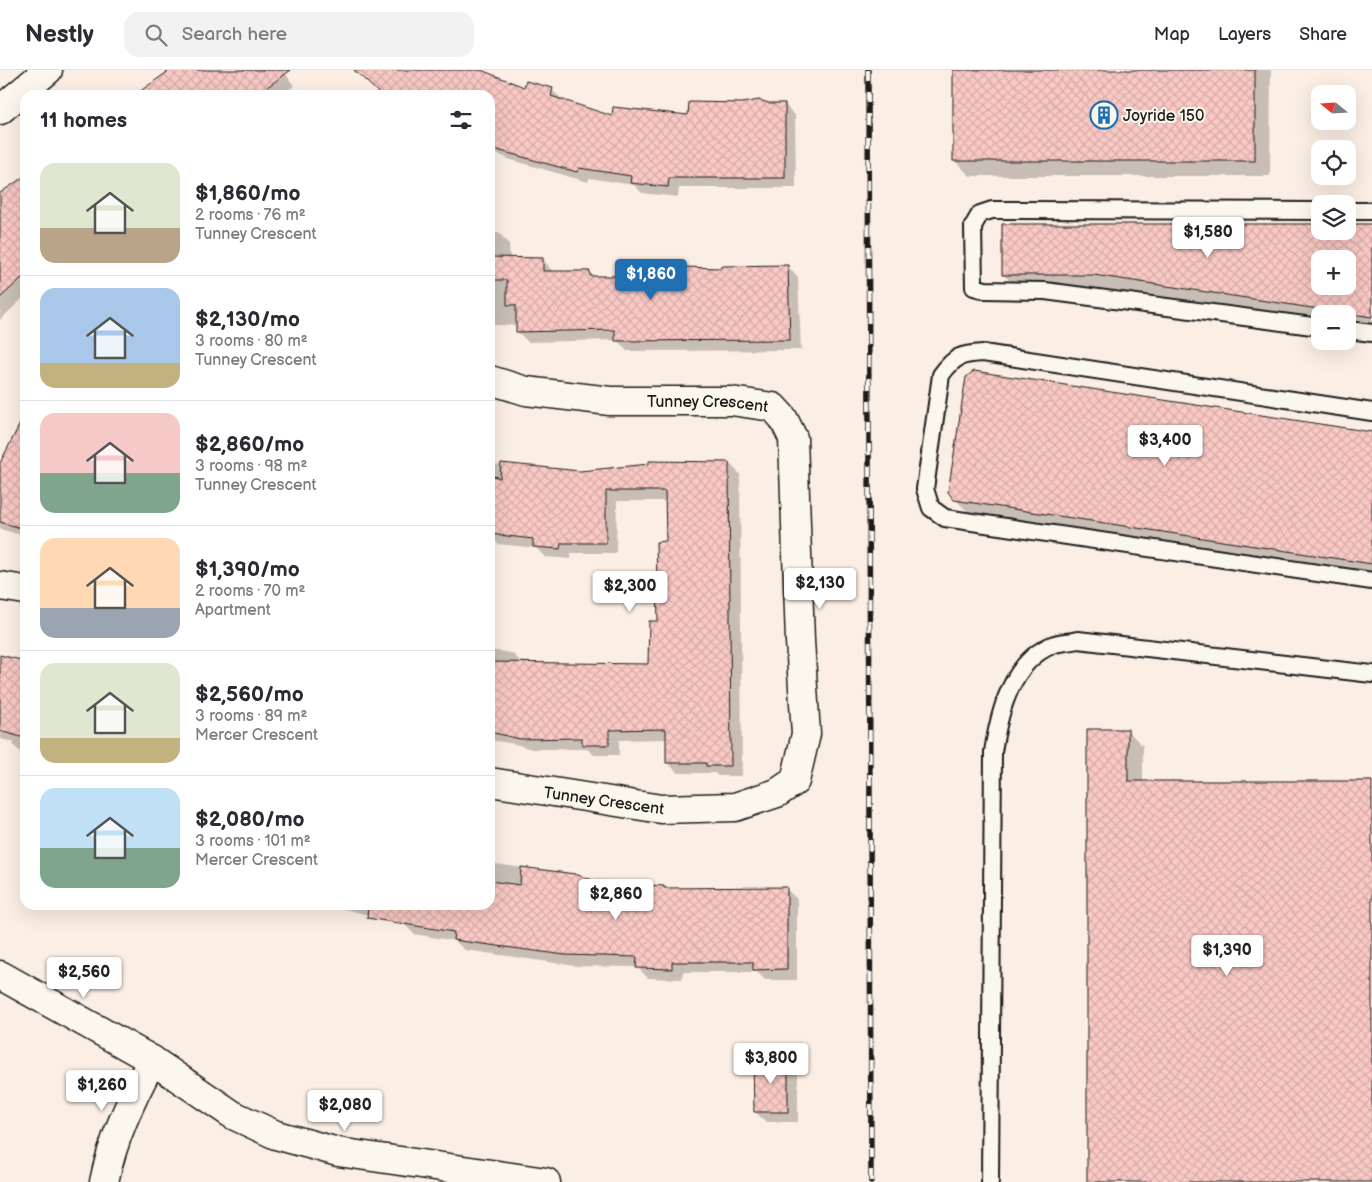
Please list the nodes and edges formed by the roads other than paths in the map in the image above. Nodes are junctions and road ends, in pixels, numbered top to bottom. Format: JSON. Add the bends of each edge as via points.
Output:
{"nodes":[{"id":1,"x":48,"y":70,"type":"edge"},
{"id":2,"x":24,"y":90,"type":"edge"},
{"id":3,"x":20,"y":93,"type":"edge"},
{"id":4,"x":0,"y":110,"type":"edge"},
{"id":5,"x":1311,"y":211,"type":"edge"},
{"id":6,"x":1356,"y":211,"type":"edge"},
{"id":7,"x":1372,"y":211,"type":"edge"},
{"id":8,"x":1311,"y":326,"type":"edge"},
{"id":9,"x":1356,"y":331,"type":"edge"},
{"id":10,"x":1372,"y":333,"type":"edge"},
{"id":11,"x":495,"y":382,"type":"edge"},
{"id":12,"x":1372,"y":412,"type":"edge"},
{"id":13,"x":1372,"y":581,"type":"edge"},
{"id":14,"x":0,"y":586,"type":"edge"},
{"id":15,"x":20,"y":589,"type":"edge"},
{"id":16,"x":1372,"y":674,"type":"edge"},
{"id":17,"x":495,"y":783,"type":"edge"},
{"id":18,"x":0,"y":975,"type":"edge"},
{"id":19,"x":152,"y":1060,"type":"junction"},
{"id":20,"x":104,"y":1182,"type":"edge"},
{"id":21,"x":546,"y":1182,"type":"edge"},
{"id":22,"x":990,"y":1182,"type":"edge"}],
"edges":[{"from":1,"to":2,"type":"street"},
{"from":3,"to":4,"type":"street"},
{"from":5,"to":8,"type":"lane","via":[[992,210],[980,214],[973,226],[974,287],[1044,292]]},
{"from":6,"to":7,"type":"lane"},
{"from":9,"to":10,"type":"lane"},
{"from":11,"to":17,"type":"street","name":"Tunney Crescent","via":[[526,391],[610,401],[731,401],[773,407],[783,418],[793,438],[806,734],[795,780],[777,792],[736,807],[661,809]]},
{"from":12,"to":13,"type":"lane","via":[[983,353],[963,354],[941,374],[926,489],[931,508],[945,518]]},
{"from":14,"to":15,"type":"street"},
{"from":16,"to":22,"type":"lane","via":[[1078,640],[1052,644],[1031,658],[1015,679],[997,728],[993,752]]},
{"from":18,"to":19,"type":"street"},
{"from":19,"to":20,"type":"street","via":[[122,1118]]},
{"from":19,"to":21,"type":"street","via":[[233,1115],[276,1135],[338,1152]]}]}
